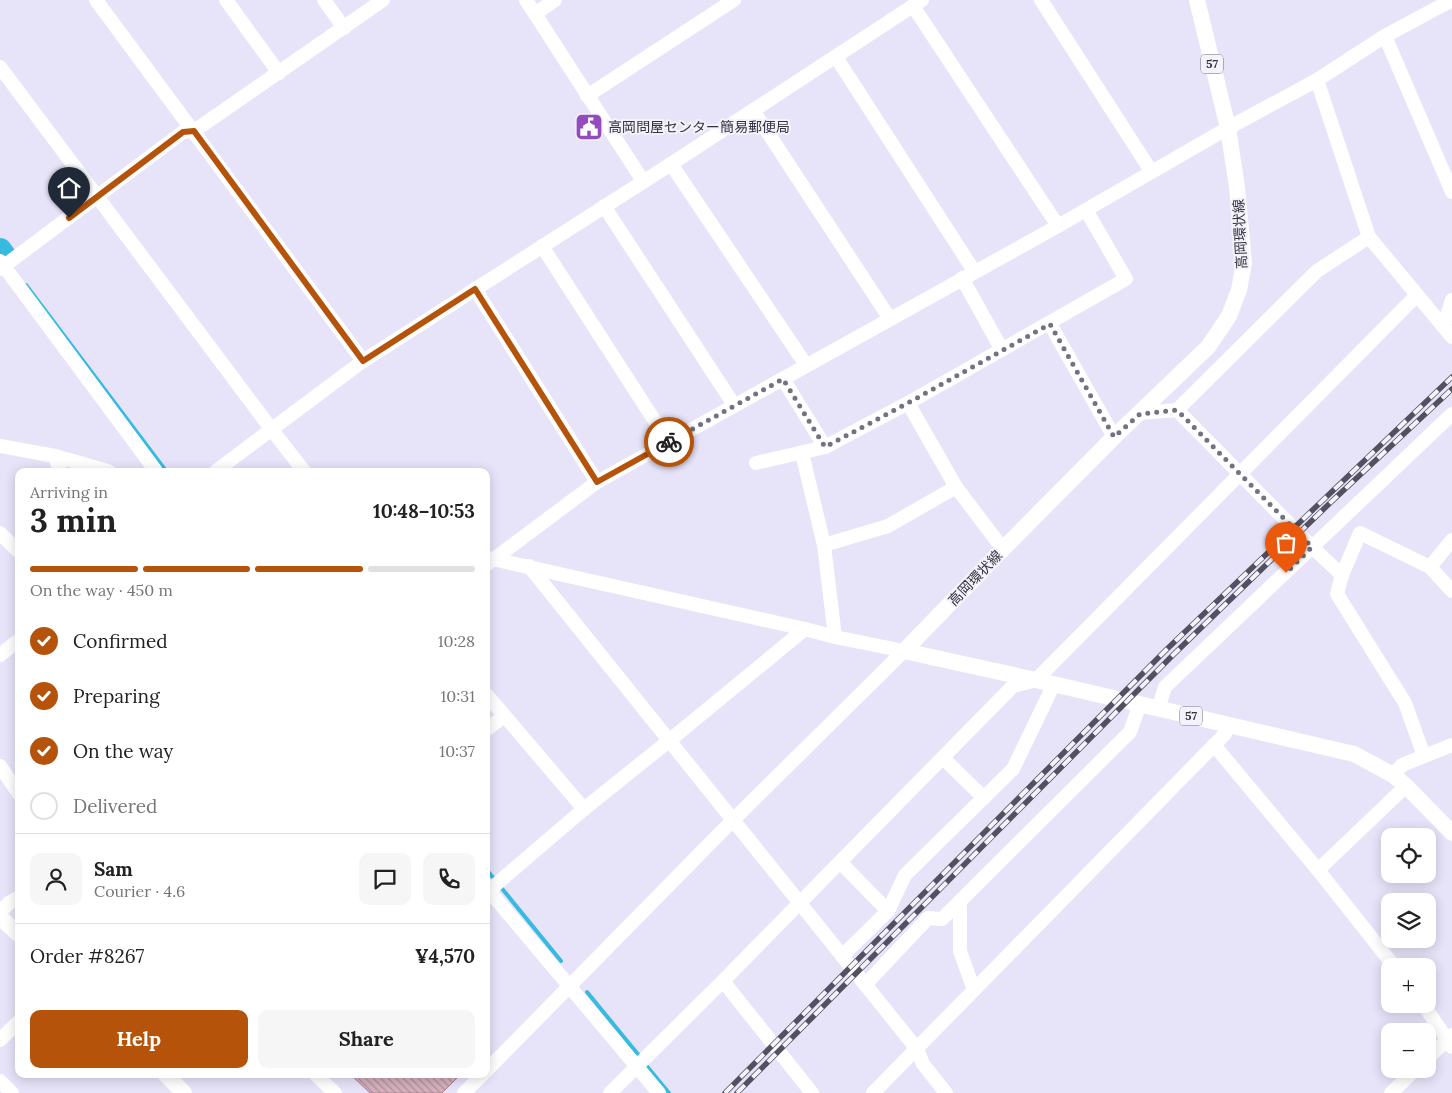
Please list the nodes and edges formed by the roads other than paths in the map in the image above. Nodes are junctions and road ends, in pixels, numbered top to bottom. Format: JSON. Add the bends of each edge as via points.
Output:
{"nodes":[{"id":1,"x":96,"y":0,"type":"edge"},
{"id":2,"x":226,"y":0,"type":"edge"},
{"id":3,"x":324,"y":0,"type":"edge"},
{"id":4,"x":384,"y":0,"type":"edge"},
{"id":5,"x":526,"y":0,"type":"edge"},
{"id":6,"x":555,"y":0,"type":"edge"},
{"id":7,"x":734,"y":0,"type":"edge"},
{"id":8,"x":1041,"y":0,"type":"edge"},
{"id":9,"x":1196,"y":0,"type":"edge"},
{"id":10,"x":1452,"y":0,"type":"edge"},
{"id":11,"x":918,"y":3,"type":"edge"},
{"id":12,"x":534,"y":14,"type":"junction"},
{"id":13,"x":344,"y":28,"type":"junction"},
{"id":14,"x":1385,"y":36,"type":"junction"},
{"id":15,"x":836,"y":57,"type":"junction"},
{"id":16,"x":0,"y":68,"type":"edge"},
{"id":17,"x":279,"y":73,"type":"junction"},
{"id":18,"x":1316,"y":80,"type":"junction"},
{"id":19,"x":587,"y":96,"type":"junction"},
{"id":20,"x":753,"y":110,"type":"junction"},
{"id":21,"x":1228,"y":128,"type":"junction"},
{"id":22,"x":194,"y":131,"type":"junction"},
{"id":23,"x":671,"y":164,"type":"junction"},
{"id":24,"x":1152,"y":171,"type":"junction"},
{"id":25,"x":643,"y":181,"type":"junction"},
{"id":26,"x":1452,"y":192,"type":"edge"},
{"id":27,"x":97,"y":197,"type":"junction"},
{"id":28,"x":604,"y":206,"type":"junction"},
{"id":29,"x":1086,"y":210,"type":"junction"},
{"id":30,"x":1058,"y":226,"type":"junction"},
{"id":31,"x":1369,"y":236,"type":"junction"},
{"id":32,"x":542,"y":246,"type":"junction"},
{"id":33,"x":5,"y":264,"type":"edge"},
{"id":34,"x":968,"y":275,"type":"junction"},
{"id":35,"x":475,"y":289,"type":"junction"},
{"id":36,"x":1416,"y":295,"type":"junction"},
{"id":37,"x":1452,"y":300,"type":"edge"},
{"id":38,"x":890,"y":319,"type":"junction"},
{"id":39,"x":1050,"y":324,"type":"junction"},
{"id":40,"x":1448,"y":331,"type":"edge"},
{"id":41,"x":1002,"y":350,"type":"junction"},
{"id":42,"x":363,"y":361,"type":"junction"},
{"id":43,"x":806,"y":365,"type":"junction"},
{"id":44,"x":783,"y":379,"type":"junction"},
{"id":45,"x":908,"y":403,"type":"junction"},
{"id":46,"x":734,"y":405,"type":"junction"},
{"id":47,"x":1177,"y":410,"type":"junction"},
{"id":48,"x":1140,"y":414,"type":"junction"},
{"id":49,"x":1452,"y":414,"type":"edge"},
{"id":50,"x":272,"y":430,"type":"junction"},
{"id":51,"x":1114,"y":437,"type":"junction"},
{"id":52,"x":669,"y":443,"type":"junction"},
{"id":53,"x":825,"y":447,"type":"junction"},
{"id":54,"x":1,"y":449,"type":"edge"},
{"id":55,"x":802,"y":453,"type":"junction"},
{"id":56,"x":55,"y":456,"type":"junction"},
{"id":57,"x":756,"y":463,"type":"dead end"},
{"id":58,"x":59,"y":468,"type":"edge"},
{"id":59,"x":97,"y":468,"type":"edge"},
{"id":60,"x":154,"y":468,"type":"edge"},
{"id":61,"x":220,"y":468,"type":"edge"},
{"id":62,"x":302,"y":468,"type":"edge"},
{"id":63,"x":1240,"y":473,"type":"junction"},
{"id":64,"x":597,"y":482,"type":"junction"},
{"id":65,"x":956,"y":488,"type":"junction"},
{"id":66,"x":0,"y":533,"type":"edge"},
{"id":67,"x":1452,"y":540,"type":"edge"},
{"id":68,"x":824,"y":545,"type":"junction"},
{"id":69,"x":1312,"y":547,"type":"junction"},
{"id":70,"x":15,"y":548,"type":"edge"},
{"id":71,"x":1003,"y":549,"type":"junction"},
{"id":72,"x":490,"y":560,"type":"edge"},
{"id":73,"x":490,"y":561,"type":"edge"},
{"id":74,"x":529,"y":566,"type":"junction"},
{"id":75,"x":1430,"y":567,"type":"junction"},
{"id":76,"x":1342,"y":575,"type":"junction"},
{"id":77,"x":1452,"y":591,"type":"edge"},
{"id":78,"x":805,"y":629,"type":"junction"},
{"id":79,"x":835,"y":637,"type":"junction"},
{"id":80,"x":15,"y":643,"type":"edge"},
{"id":81,"x":904,"y":651,"type":"junction"},
{"id":82,"x":0,"y":655,"type":"edge"},
{"id":83,"x":1036,"y":680,"type":"junction"},
{"id":84,"x":1054,"y":684,"type":"junction"},
{"id":85,"x":490,"y":699,"type":"edge"},
{"id":86,"x":1140,"y":704,"type":"junction"},
{"id":87,"x":1158,"y":708,"type":"junction"},
{"id":88,"x":504,"y":716,"type":"junction"},
{"id":89,"x":1227,"y":725,"type":"junction"},
{"id":90,"x":490,"y":727,"type":"edge"},
{"id":91,"x":670,"y":740,"type":"junction"},
{"id":92,"x":1214,"y":745,"type":"junction"},
{"id":93,"x":1452,"y":745,"type":"edge"},
{"id":94,"x":1424,"y":756,"type":"junction"},
{"id":95,"x":943,"y":758,"type":"junction"},
{"id":96,"x":0,"y":766,"type":"edge"},
{"id":97,"x":1393,"y":775,"type":"junction"},
{"id":98,"x":1406,"y":786,"type":"junction"},
{"id":99,"x":15,"y":788,"type":"edge"},
{"id":100,"x":984,"y":798,"type":"junction"},
{"id":101,"x":584,"y":809,"type":"junction"},
{"id":102,"x":733,"y":820,"type":"junction"},
{"id":103,"x":1452,"y":832,"type":"edge"},
{"id":104,"x":840,"y":862,"type":"junction"},
{"id":105,"x":1318,"y":870,"type":"junction"},
{"id":106,"x":490,"y":888,"type":"edge"},
{"id":107,"x":490,"y":892,"type":"edge"},
{"id":108,"x":15,"y":899,"type":"edge"},
{"id":109,"x":960,"y":901,"type":"junction"},
{"id":110,"x":800,"y":903,"type":"junction"},
{"id":111,"x":888,"y":911,"type":"junction"},
{"id":112,"x":0,"y":912,"type":"edge"},
{"id":113,"x":0,"y":917,"type":"edge"},
{"id":114,"x":15,"y":931,"type":"edge"},
{"id":115,"x":842,"y":956,"type":"junction"},
{"id":116,"x":1388,"y":958,"type":"edge"},
{"id":117,"x":723,"y":981,"type":"junction"},
{"id":118,"x":865,"y":985,"type":"junction"},
{"id":119,"x":570,"y":987,"type":"junction"},
{"id":120,"x":974,"y":990,"type":"junction"},
{"id":121,"x":1430,"y":1013,"type":"edge"},
{"id":122,"x":15,"y":1025,"type":"edge"},
{"id":123,"x":0,"y":1040,"type":"edge"},
{"id":124,"x":1451,"y":1040,"type":"edge"},
{"id":125,"x":916,"y":1049,"type":"junction"},
{"id":126,"x":1436,"y":1052,"type":"edge"},
{"id":127,"x":637,"y":1066,"type":"junction"},
{"id":128,"x":490,"y":1067,"type":"edge"},
{"id":129,"x":169,"y":1078,"type":"edge"},
{"id":130,"x":319,"y":1078,"type":"edge"},
{"id":131,"x":479,"y":1078,"type":"edge"},
{"id":132,"x":1407,"y":1078,"type":"edge"},
{"id":133,"x":0,"y":1081,"type":"edge"},
{"id":134,"x":12,"y":1093,"type":"edge"},
{"id":135,"x":184,"y":1093,"type":"edge"},
{"id":136,"x":335,"y":1093,"type":"edge"},
{"id":137,"x":464,"y":1093,"type":"edge"},
{"id":138,"x":610,"y":1093,"type":"edge"},
{"id":139,"x":659,"y":1093,"type":"edge"},
{"id":140,"x":812,"y":1093,"type":"edge"},
{"id":141,"x":873,"y":1093,"type":"edge"},
{"id":142,"x":946,"y":1093,"type":"edge"},
{"id":143,"x":1391,"y":1093,"type":"edge"}],
"edges":[{"from":1,"to":22,"type":"street"},
{"from":2,"to":17,"type":"street"},
{"from":3,"to":13,"type":"street"},
{"from":4,"to":13,"type":"street"},
{"from":5,"to":12,"type":"street"},
{"from":6,"to":12,"type":"street"},
{"from":7,"to":19,"type":"street"},
{"from":8,"to":24,"type":"street"},
{"from":9,"to":21,"type":"main road","name":"高岡環状線","number":"57"},
{"from":10,"to":14,"type":"street"},
{"from":11,"to":15,"type":"street"},
{"from":11,"to":30,"type":"street"},
{"from":12,"to":19,"type":"street"},
{"from":13,"to":17,"type":"street"},
{"from":14,"to":18,"type":"street"},
{"from":14,"to":26,"type":"street"},
{"from":15,"to":20,"type":"street"},
{"from":15,"to":34,"type":"street"},
{"from":16,"to":27,"type":"street"},
{"from":17,"to":22,"type":"street"},
{"from":18,"to":21,"type":"street"},
{"from":18,"to":31,"type":"street"},
{"from":19,"to":25,"type":"street"},
{"from":20,"to":23,"type":"street"},
{"from":20,"to":38,"type":"street"},
{"from":21,"to":24,"type":"street"},
{"from":21,"to":48,"type":"main road","name":"高岡環状線","number":"57","via":[[1244,263],[1240,290],[1229,316],[1208,347]]},
{"from":22,"to":27,"type":"street","via":[[183,132]]},
{"from":22,"to":42,"type":"street"},
{"from":23,"to":25,"type":"street"},
{"from":23,"to":43,"type":"street"},
{"from":24,"to":29,"type":"street"},
{"from":25,"to":28,"type":"street"},
{"from":27,"to":33,"type":"street"},
{"from":27,"to":50,"type":"street"},
{"from":28,"to":32,"type":"street"},
{"from":28,"to":46,"type":"street"},
{"from":29,"to":30,"type":"street"},
{"from":29,"to":39,"type":"street","via":[[1126,279]]},
{"from":30,"to":34,"type":"street"},
{"from":31,"to":36,"type":"street"},
{"from":31,"to":47,"type":"street","via":[[1317,271]]},
{"from":32,"to":35,"type":"street"},
{"from":32,"to":52,"type":"street"},
{"from":33,"to":60,"type":"street"},
{"from":34,"to":38,"type":"street"},
{"from":34,"to":41,"type":"street"},
{"from":35,"to":42,"type":"street"},
{"from":35,"to":64,"type":"street"},
{"from":36,"to":40,"type":"street"},
{"from":36,"to":63,"type":"street"},
{"from":37,"to":40,"type":"street"},
{"from":38,"to":43,"type":"street"},
{"from":39,"to":41,"type":"street"},
{"from":39,"to":51,"type":"street"},
{"from":41,"to":45,"type":"street"},
{"from":42,"to":50,"type":"street"},
{"from":43,"to":44,"type":"street"},
{"from":44,"to":46,"type":"street"},
{"from":44,"to":53,"type":"street"},
{"from":45,"to":53,"type":"street"},
{"from":45,"to":65,"type":"street"},
{"from":46,"to":52,"type":"street"},
{"from":47,"to":48,"type":"street"},
{"from":47,"to":63,"type":"street"},
{"from":48,"to":51,"type":"main road","name":"高岡環状線","number":"57"},
{"from":49,"to":69,"type":"street"},
{"from":50,"to":61,"type":"street"},
{"from":50,"to":62,"type":"street"},
{"from":51,"to":71,"type":"main road","name":"高岡環状線","number":"57"},
{"from":52,"to":64,"type":"street"},
{"from":53,"to":55,"type":"street"},
{"from":54,"to":56,"type":"street"},
{"from":55,"to":57,"type":"street"},
{"from":55,"to":68,"type":"street"},
{"from":56,"to":58,"type":"street"},
{"from":56,"to":59,"type":"street"},
{"from":63,"to":69,"type":"street"},
{"from":63,"to":83,"type":"street"},
{"from":64,"to":72,"type":"street"},
{"from":65,"to":68,"type":"street","via":[[888,526]]},
{"from":65,"to":71,"type":"street"},
{"from":66,"to":70,"type":"street"},
{"from":67,"to":75,"type":"street"},
{"from":68,"to":79,"type":"street"},
{"from":69,"to":76,"type":"street"},
{"from":69,"to":87,"type":"street","via":[[1165,688]]},
{"from":71,"to":81,"type":"main road","name":"高岡環状線","number":"57"},
{"from":73,"to":74,"type":"street"},
{"from":74,"to":78,"type":"street"},
{"from":74,"to":91,"type":"street"},
{"from":75,"to":76,"type":"street","via":[[1360,533]]},
{"from":75,"to":77,"type":"street"},
{"from":76,"to":94,"type":"street","via":[[1337,594],[1405,703]]},
{"from":78,"to":79,"type":"street"},
{"from":78,"to":91,"type":"street"},
{"from":79,"to":81,"type":"street"},
{"from":80,"to":82,"type":"street"},
{"from":81,"to":83,"type":"main road","number":"57"},
{"from":81,"to":102,"type":"street"},
{"from":83,"to":84,"type":"main road","number":"57"},
{"from":83,"to":95,"type":"street","via":[[1013,686]]},
{"from":84,"to":86,"type":"main road","number":"57"},
{"from":84,"to":100,"type":"street","via":[[1013,769]]},
{"from":85,"to":88,"type":"street"},
{"from":86,"to":87,"type":"main road","number":"57"},
{"from":86,"to":109,"type":"street","via":[[1130,732]]},
{"from":87,"to":89,"type":"main road","number":"57"},
{"from":88,"to":90,"type":"street"},
{"from":88,"to":101,"type":"street"},
{"from":89,"to":92,"type":"street","via":[[1225,734]]},
{"from":89,"to":97,"type":"main road","number":"57","via":[[1354,754]]},
{"from":91,"to":101,"type":"street"},
{"from":91,"to":102,"type":"street"},
{"from":92,"to":105,"type":"street"},
{"from":92,"to":120,"type":"street"},
{"from":93,"to":94,"type":"street"},
{"from":94,"to":97,"type":"street","via":[[1402,765]]},
{"from":95,"to":100,"type":"street"},
{"from":95,"to":104,"type":"street"},
{"from":96,"to":99,"type":"street"},
{"from":97,"to":98,"type":"main road","number":"57"},
{"from":98,"to":103,"type":"main road","number":"57"},
{"from":98,"to":105,"type":"street"},
{"from":100,"to":111,"type":"street","via":[[905,875]]},
{"from":101,"to":106,"type":"street"},
{"from":102,"to":110,"type":"street"},
{"from":102,"to":119,"type":"street"},
{"from":104,"to":110,"type":"street"},
{"from":104,"to":111,"type":"street"},
{"from":105,"to":116,"type":"street"},
{"from":107,"to":119,"type":"street"},
{"from":108,"to":112,"type":"street"},
{"from":109,"to":118,"type":"street","via":[[942,919],[928,918]]},
{"from":109,"to":120,"type":"street","via":[[960,951]]},
{"from":110,"to":115,"type":"street"},
{"from":110,"to":117,"type":"street"},
{"from":111,"to":115,"type":"street"},
{"from":113,"to":114,"type":"main road"},
{"from":115,"to":118,"type":"street"},
{"from":117,"to":127,"type":"street"},
{"from":117,"to":140,"type":"street"},
{"from":118,"to":125,"type":"street"},
{"from":119,"to":127,"type":"street"},
{"from":119,"to":128,"type":"street"},
{"from":120,"to":125,"type":"street"},
{"from":121,"to":124,"type":"street"},
{"from":122,"to":123,"type":"street"},
{"from":124,"to":126,"type":"street"},
{"from":125,"to":141,"type":"street"},
{"from":125,"to":142,"type":"street","via":[[923,1064]]},
{"from":127,"to":138,"type":"street"},
{"from":127,"to":139,"type":"street"},
{"from":129,"to":135,"type":"main road"},
{"from":130,"to":136,"type":"street"},
{"from":131,"to":137,"type":"street"},
{"from":132,"to":143,"type":"street"},
{"from":133,"to":134,"type":"street"}]}
